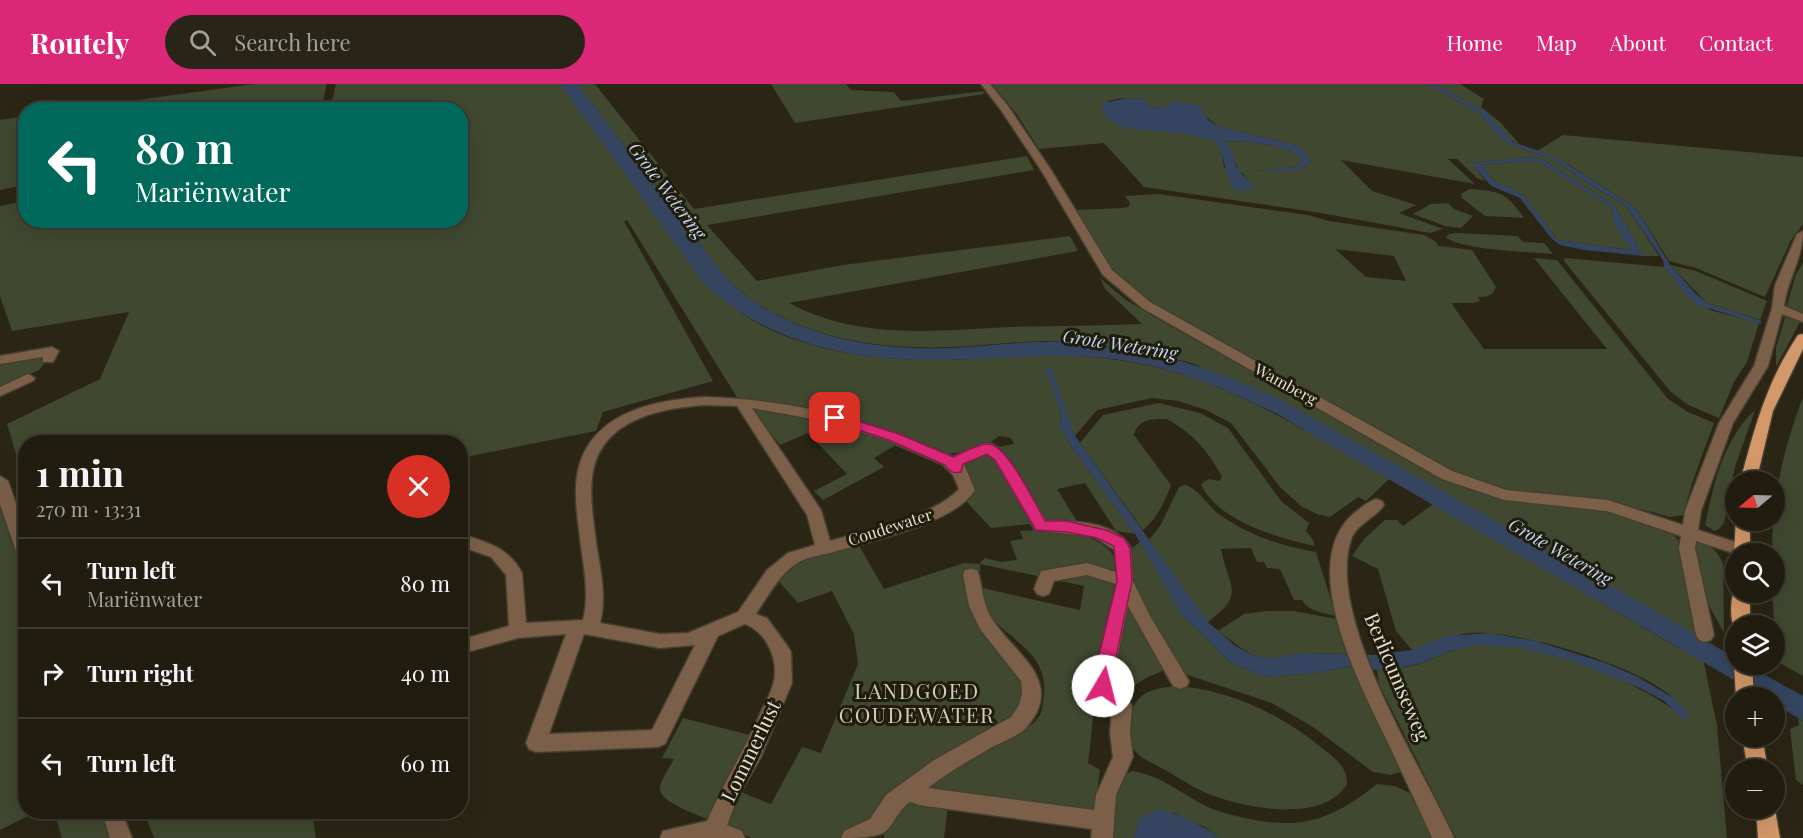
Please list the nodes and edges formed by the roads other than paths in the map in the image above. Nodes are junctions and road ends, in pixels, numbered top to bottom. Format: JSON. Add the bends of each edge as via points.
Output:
{"nodes":[{"id":1,"x":985,"y":84,"type":"edge"},
{"id":2,"x":1803,"y":234,"type":"edge"},
{"id":3,"x":1778,"y":308,"type":"junction"},
{"id":4,"x":1803,"y":318,"type":"edge"},
{"id":5,"x":1803,"y":338,"type":"edge"},
{"id":6,"x":48,"y":359,"type":"dead end"},
{"id":7,"x":0,"y":360,"type":"edge"},
{"id":8,"x":28,"y":378,"type":"dead end"},
{"id":9,"x":0,"y":392,"type":"edge"},
{"id":10,"x":742,"y":404,"type":"junction"},
{"id":11,"x":956,"y":468,"type":"junction"},
{"id":12,"x":1751,"y":471,"type":"edge"},
{"id":13,"x":0,"y":481,"type":"edge"},
{"id":14,"x":1376,"y":505,"type":"dead end"},
{"id":15,"x":1690,"y":532,"type":"junction"},
{"id":16,"x":18,"y":534,"type":"edge"},
{"id":17,"x":468,"y":543,"type":"edge"},
{"id":18,"x":1725,"y":545,"type":"edge"},
{"id":19,"x":824,"y":548,"type":"junction"},
{"id":20,"x":971,"y":575,"type":"dead end"},
{"id":21,"x":1125,"y":581,"type":"junction"},
{"id":22,"x":1042,"y":589,"type":"dead end"},
{"id":23,"x":744,"y":616,"type":"junction"},
{"id":24,"x":584,"y":627,"type":"junction"},
{"id":25,"x":518,"y":631,"type":"junction"},
{"id":26,"x":711,"y":631,"type":"junction"},
{"id":27,"x":1705,"y":635,"type":"dead end"},
{"id":28,"x":468,"y":645,"type":"edge"},
{"id":29,"x":1180,"y":681,"type":"dead end"},
{"id":30,"x":909,"y":790,"type":"junction"},
{"id":31,"x":114,"y":819,"type":"edge"},
{"id":32,"x":1767,"y":819,"type":"edge"},
{"id":33,"x":1102,"y":829,"type":"edge"},
{"id":34,"x":878,"y":832,"type":"edge"},
{"id":35,"x":724,"y":834,"type":"edge"},
{"id":36,"x":121,"y":838,"type":"edge"},
{"id":37,"x":671,"y":838,"type":"edge"},
{"id":38,"x":852,"y":838,"type":"edge"},
{"id":39,"x":1443,"y":838,"type":"edge"},
{"id":40,"x":1770,"y":838,"type":"edge"}],
"edges":[{"from":1,"to":15,"type":"street","name":"Wamberg","via":[[1046,170],[1107,273],[1146,305],[1447,475],[1504,495],[1608,506]]},
{"from":2,"to":3,"type":"street","via":[[1781,285]]},
{"from":3,"to":4,"type":"street"},
{"from":3,"to":15,"type":"street","via":[[1761,366],[1726,423],[1693,511]]},
{"from":5,"to":12,"type":"main road","via":[[1766,411]]},
{"from":6,"to":7,"type":"street","via":[[52,351]]},
{"from":8,"to":9,"type":"street"},
{"from":10,"to":11,"type":"street","via":[[854,423],[950,461]]},
{"from":10,"to":19,"type":"street","via":[[815,514]]},
{"from":10,"to":24,"type":"street","via":[[673,403],[618,424],[595,446],[584,478],[595,601]]},
{"from":11,"to":19,"type":"street","name":"Coudewater","via":[[967,490],[941,511]]},
{"from":11,"to":21,"type":"street","via":[[956,461],[988,448],[1000,456],[1041,526],[1066,526],[1112,537],[1123,548]]},
{"from":13,"to":16,"type":"street"},
{"from":14,"to":39,"type":"street","name":"Berlicumseweg","via":[[1344,536],[1340,555],[1341,597],[1367,680]]},
{"from":15,"to":18,"type":"street","name":"Wamberg"},
{"from":15,"to":27,"type":"street","via":[[1687,548]]},
{"from":17,"to":25,"type":"street","via":[[497,553],[514,573]]},
{"from":19,"to":23,"type":"street","name":"Coudewater","via":[[794,557],[773,575]]},
{"from":20,"to":30,"type":"street","via":[[984,619],[1023,667],[1031,682],[1032,696],[1018,723],[941,766]]},
{"from":21,"to":22,"type":"street","via":[[1087,569],[1047,576]]},
{"from":21,"to":29,"type":"street"},
{"from":21,"to":33,"type":"street","via":[[1103,676],[1103,686],[1122,705],[1123,757],[1106,795]]},
{"from":23,"to":26,"type":"street"},
{"from":23,"to":35,"type":"street","name":"Lommerlust","via":[[761,623],[782,652],[783,683],[752,757],[730,792]]},
{"from":24,"to":25,"type":"street"},
{"from":24,"to":26,"type":"street","via":[[660,641],[689,640]]},
{"from":24,"to":26,"type":"street","via":[[536,743],[658,738]]},
{"from":25,"to":28,"type":"street"},
{"from":30,"to":33,"type":"street","via":[[919,796]]},
{"from":30,"to":34,"type":"street","via":[[893,802]]},
{"from":31,"to":36,"type":"street"},
{"from":32,"to":40,"type":"main road"},
{"from":34,"to":38,"type":"street"},
{"from":35,"to":37,"type":"street"}]}
